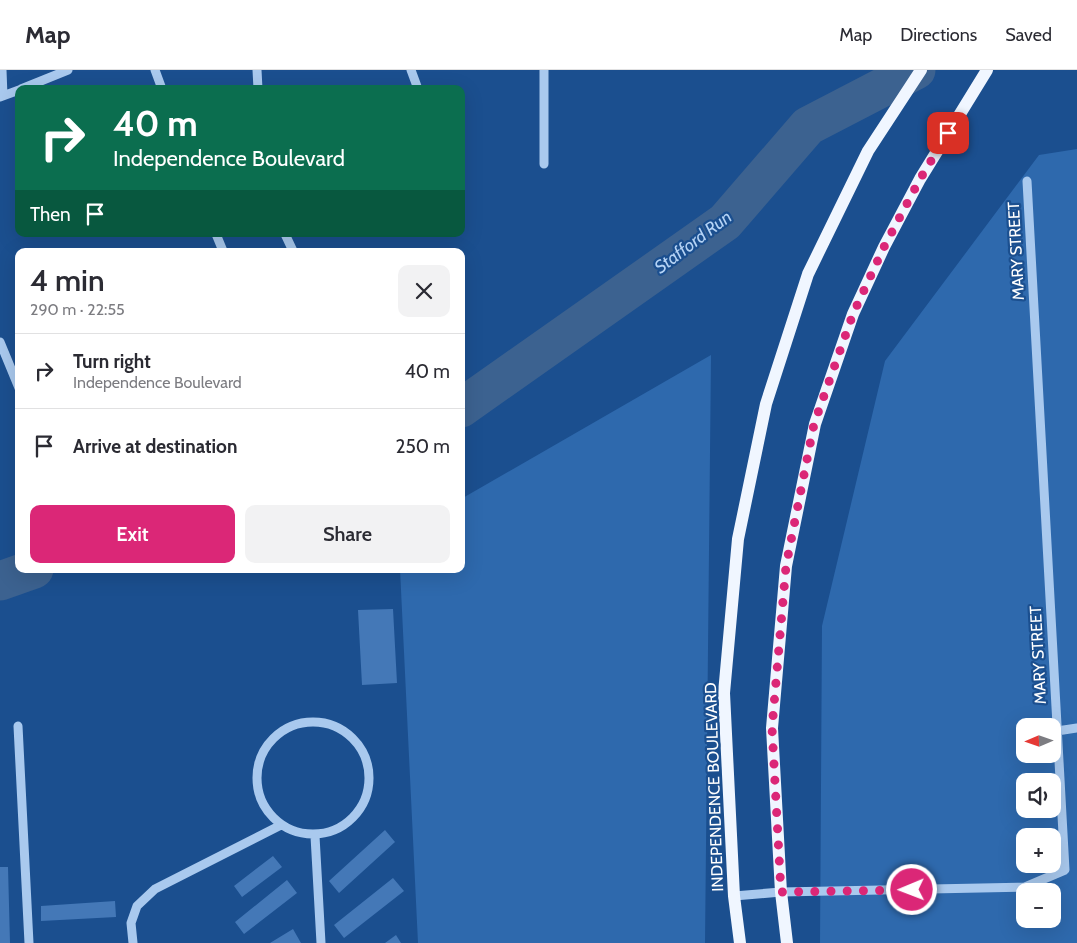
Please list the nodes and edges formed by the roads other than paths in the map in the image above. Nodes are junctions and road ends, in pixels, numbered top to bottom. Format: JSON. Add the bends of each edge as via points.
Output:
{"nodes":[{"id":1,"x":2,"y":70,"type":"edge"},
{"id":2,"x":68,"y":70,"type":"edge"},
{"id":3,"x":155,"y":70,"type":"edge"},
{"id":4,"x":257,"y":70,"type":"edge"},
{"id":5,"x":411,"y":70,"type":"edge"},
{"id":6,"x":544,"y":70,"type":"edge"},
{"id":7,"x":921,"y":70,"type":"edge"},
{"id":8,"x":987,"y":70,"type":"edge"},
{"id":9,"x":30,"y":85,"type":"edge"},
{"id":10,"x":161,"y":85,"type":"edge"},
{"id":11,"x":258,"y":85,"type":"edge"},
{"id":12,"x":417,"y":85,"type":"edge"},
{"id":13,"x":15,"y":91,"type":"edge"},
{"id":14,"x":2,"y":96,"type":"edge"},
{"id":15,"x":544,"y":164,"type":"dead end"},
{"id":16,"x":1027,"y":181,"type":"dead end"},
{"id":17,"x":0,"y":342,"type":"edge"},
{"id":18,"x":15,"y":378,"type":"edge"},
{"id":19,"x":1056,"y":718,"type":"edge"},
{"id":20,"x":18,"y":726,"type":"dead end"},
{"id":21,"x":1077,"y":728,"type":"edge"},
{"id":22,"x":1061,"y":730,"type":"edge"},
{"id":23,"x":1059,"y":763,"type":"edge"},
{"id":24,"x":282,"y":824,"type":"junction"},
{"id":25,"x":315,"y":836,"type":"junction"},
{"id":26,"x":781,"y":892,"type":"junction"},
{"id":27,"x":734,"y":896,"type":"junction"},
{"id":28,"x":29,"y":943,"type":"edge"},
{"id":29,"x":132,"y":943,"type":"edge"},
{"id":30,"x":321,"y":943,"type":"edge"},
{"id":31,"x":740,"y":943,"type":"edge"},
{"id":32,"x":787,"y":943,"type":"edge"}],
"edges":[{"from":1,"to":14,"type":"street"},
{"from":2,"to":9,"type":"street"},
{"from":3,"to":10,"type":"street"},
{"from":4,"to":11,"type":"street"},
{"from":5,"to":12,"type":"street"},
{"from":6,"to":15,"type":"street"},
{"from":7,"to":27,"type":"main road","name":"INDEPENDENCE BOULEVARD","via":[[868,152],[808,274],[766,404],[738,539],[724,692]]},
{"from":8,"to":26,"type":"main road","via":[[920,179],[884,247],[853,314],[814,424],[786,566],[772,728]]},
{"from":13,"to":14,"type":"street"},
{"from":16,"to":19,"type":"street","name":"MARY STREET"},
{"from":17,"to":18,"type":"street"},
{"from":20,"to":28,"type":"street"},
{"from":21,"to":22,"type":"street"},
{"from":23,"to":26,"type":"street","name":"MARY STREET","via":[[1065,870],[1025,887]]},
{"from":24,"to":25,"type":"street","via":[[286,829]]},
{"from":24,"to":25,"type":"street","via":[[264,809],[256,780],[262,751],[283,729],[311,720],[340,727],[362,748],[371,776],[364,805],[344,827]]},
{"from":24,"to":29,"type":"street","via":[[155,888],[137,906],[132,923]]},
{"from":25,"to":30,"type":"street"},
{"from":26,"to":27,"type":"street"},
{"from":26,"to":32,"type":"main road"},
{"from":27,"to":31,"type":"main road","name":"INDEPENDENCE BOULEVARD"}]}
